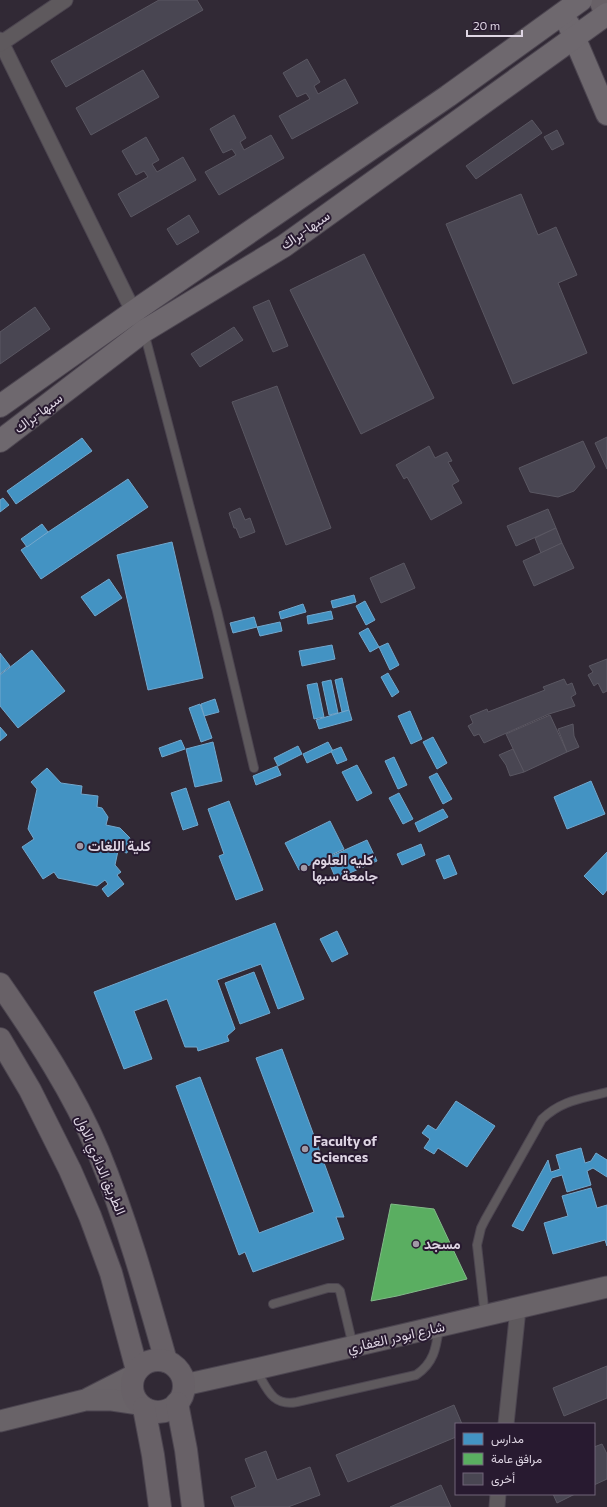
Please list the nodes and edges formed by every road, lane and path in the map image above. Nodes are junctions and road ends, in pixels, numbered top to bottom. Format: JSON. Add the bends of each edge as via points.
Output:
{"nodes":[{"id":1,"x":65,"y":0,"type":"edge"},
{"id":2,"x":581,"y":0,"type":"edge"},
{"id":3,"x":560,"y":6,"type":"edge"},
{"id":4,"x":605,"y":11,"type":"edge"},
{"id":5,"x":574,"y":37,"type":"junction"},
{"id":6,"x":0,"y":42,"type":"edge"},
{"id":7,"x":607,"y":114,"type":"edge"},
{"id":8,"x":133,"y":312,"type":"junction"},
{"id":9,"x":144,"y":331,"type":"junction"},
{"id":10,"x":0,"y":406,"type":"edge"},
{"id":11,"x":0,"y":441,"type":"edge"},
{"id":12,"x":254,"y":768,"type":"dead end"},
{"id":13,"x":0,"y":984,"type":"edge"},
{"id":14,"x":0,"y":1039,"type":"edge"},
{"id":15,"x":607,"y":1092,"type":"edge"},
{"id":16,"x":607,"y":1287,"type":"edge"},
{"id":17,"x":273,"y":1304,"type":"dead end"},
{"id":18,"x":518,"y":1309,"type":"junction"},
{"id":19,"x":485,"y":1316,"type":"junction"},
{"id":20,"x":439,"y":1327,"type":"junction"},
{"id":21,"x":353,"y":1347,"type":"junction"},
{"id":22,"x":166,"y":1361,"type":"junction"},
{"id":23,"x":256,"y":1370,"type":"junction"},
{"id":24,"x":135,"y":1373,"type":"junction"},
{"id":25,"x":181,"y":1394,"type":"junction"},
{"id":26,"x":85,"y":1400,"type":"junction"},
{"id":27,"x":142,"y":1406,"type":"junction"},
{"id":28,"x":0,"y":1421,"type":"edge"},
{"id":29,"x":506,"y":1423,"type":"edge"},
{"id":30,"x":498,"y":1495,"type":"edge"},
{"id":31,"x":160,"y":1507,"type":"edge"},
{"id":32,"x":193,"y":1507,"type":"edge"},
{"id":33,"x":497,"y":1507,"type":"edge"}],
"edges":[{"from":1,"to":6,"type":"street"},
{"from":2,"to":3,"type":"highway","name":"سبها-براك"},
{"from":3,"to":5,"type":"highway"},
{"from":3,"to":8,"type":"highway","name":"سبها-براك","via":[[448,96]]},
{"from":4,"to":5,"type":"highway","name":"سبها-براك"},
{"from":5,"to":7,"type":"highway"},
{"from":5,"to":9,"type":"highway","name":"سبها-براك","via":[[284,246]]},
{"from":6,"to":8,"type":"street"},
{"from":8,"to":9,"type":"street"},
{"from":8,"to":10,"type":"highway","name":"سبها-براك"},
{"from":9,"to":11,"type":"highway","name":"سبها-براك"},
{"from":9,"to":12,"type":"lane","via":[[217,610]]},
{"from":13,"to":22,"type":"main road","name":"الطريق الدائري الاول","via":[[62,1080],[97,1150],[124,1220]]},
{"from":14,"to":24,"type":"main road","via":[[30,1090],[90,1216],[111,1273]]},
{"from":15,"to":19,"type":"lane","via":[[566,1102],[542,1119],[485,1220],[477,1245]]},
{"from":16,"to":18,"type":"street","name":"شارع ابودر الغفاري"},
{"from":17,"to":21,"type":"lane","via":[[328,1288],[337,1288],[340,1291]]},
{"from":18,"to":19,"type":"street","name":"شارع ابودر الغفاري"},
{"from":18,"to":29,"type":"street"},
{"from":19,"to":20,"type":"street","name":"شارع ابودر الغفاري"},
{"from":20,"to":21,"type":"street","name":"شارع ابودر الغفاري"},
{"from":20,"to":23,"type":"lane","via":[[432,1358],[428,1366],[416,1375],[284,1403],[272,1397]]},
{"from":21,"to":23,"type":"street","name":"شارع ابودر الغفاري"},
{"from":22,"to":24,"type":"main road","via":[[150,1361],[143,1364]]},
{"from":22,"to":25,"type":"main road","via":[[173,1364],[183,1377]]},
{"from":23,"to":25,"type":"street","name":"شارع ابودر الغفاري"},
{"from":24,"to":26,"type":"street"},
{"from":24,"to":27,"type":"main road","via":[[132,1391]]},
{"from":25,"to":27,"type":"main road","via":[[165,1411],[158,1412]]},
{"from":25,"to":32,"type":"main road"},
{"from":26,"to":27,"type":"street","via":[[112,1400]]},
{"from":26,"to":28,"type":"street"},
{"from":27,"to":31,"type":"main road","via":[[153,1455]]},
{"from":30,"to":33,"type":"street"}]}
